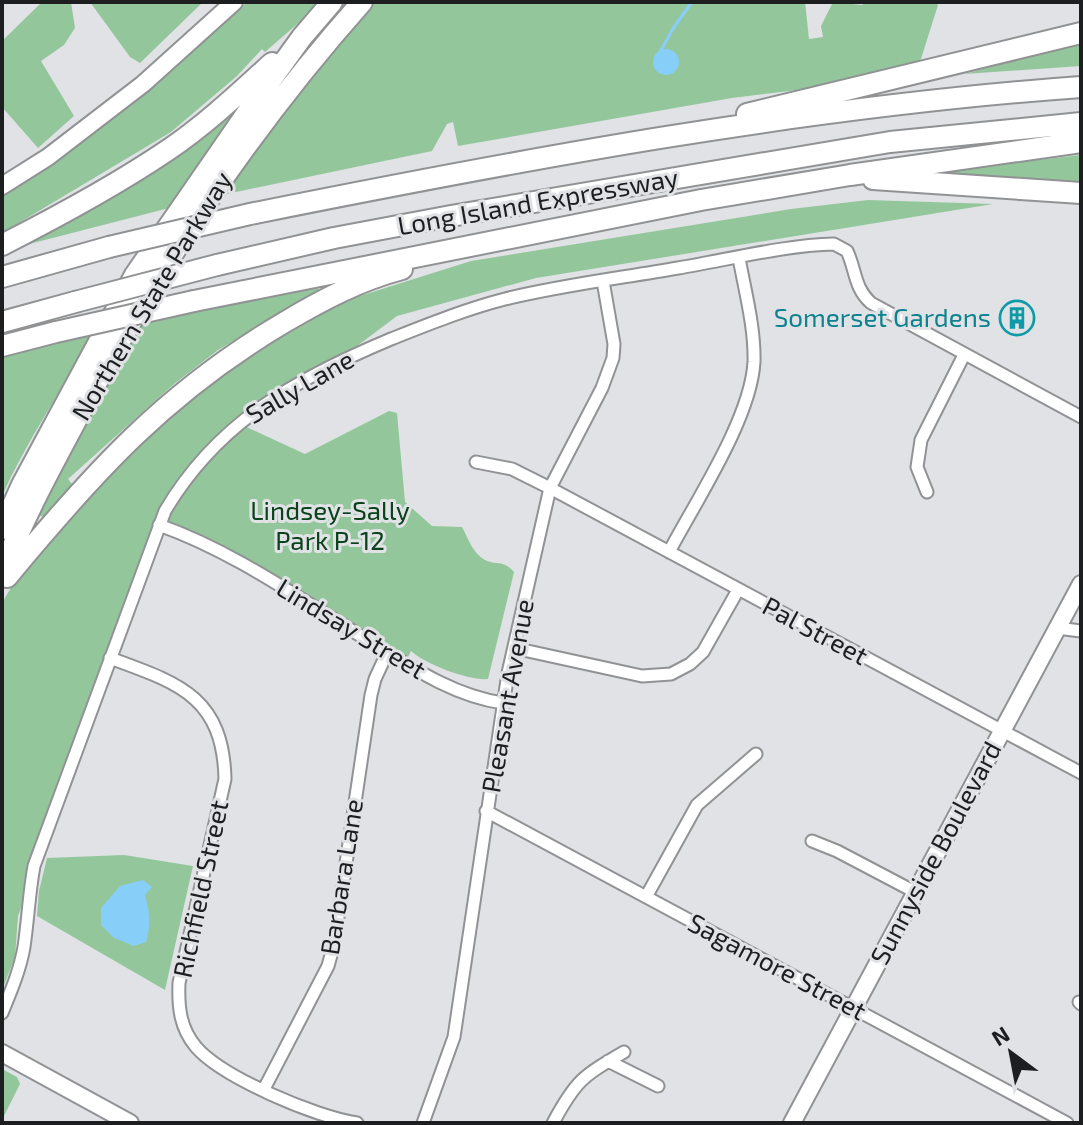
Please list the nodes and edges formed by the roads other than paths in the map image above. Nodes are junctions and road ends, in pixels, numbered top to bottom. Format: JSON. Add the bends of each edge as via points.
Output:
{"nodes":[{"id":1,"x":234,"y":2,"type":"edge"},
{"id":2,"x":332,"y":2,"type":"edge"},
{"id":3,"x":362,"y":2,"type":"edge"},
{"id":4,"x":1081,"y":33,"type":"edge"},
{"id":5,"x":302,"y":37,"type":"junction"},
{"id":6,"x":1081,"y":87,"type":"edge"},
{"id":7,"x":1081,"y":123,"type":"edge"},
{"id":8,"x":1081,"y":142,"type":"edge"},
{"id":9,"x":575,"y":154,"type":"junction"},
{"id":10,"x":850,"y":175,"type":"junction"},
{"id":11,"x":2,"y":186,"type":"edge"},
{"id":12,"x":1081,"y":193,"type":"edge"},
{"id":13,"x":541,"y":233,"type":"junction"},
{"id":14,"x":2,"y":245,"type":"edge"},
{"id":15,"x":739,"y":258,"type":"junction"},
{"id":16,"x":2,"y":277,"type":"edge"},
{"id":17,"x":603,"y":281,"type":"junction"},
{"id":18,"x":2,"y":322,"type":"edge"},
{"id":19,"x":2,"y":346,"type":"edge"},
{"id":20,"x":964,"y":355,"type":"junction"},
{"id":21,"x":1081,"y":417,"type":"edge"},
{"id":22,"x":476,"y":462,"type":"dead end"},
{"id":23,"x":550,"y":488,"type":"junction"},
{"id":24,"x":927,"y":492,"type":"dead end"},
{"id":25,"x":159,"y":525,"type":"junction"},
{"id":26,"x":2,"y":529,"type":"edge"},
{"id":27,"x":669,"y":552,"type":"junction"},
{"id":28,"x":2,"y":572,"type":"edge"},
{"id":29,"x":2,"y":583,"type":"edge"},
{"id":30,"x":1081,"y":584,"type":"edge"},
{"id":31,"x":738,"y":590,"type":"junction"},
{"id":32,"x":1057,"y":628,"type":"junction"},
{"id":33,"x":1081,"y":631,"type":"edge"},
{"id":34,"x":514,"y":648,"type":"junction"},
{"id":35,"x":387,"y":653,"type":"junction"},
{"id":36,"x":110,"y":658,"type":"junction"},
{"id":37,"x":503,"y":703,"type":"junction"},
{"id":38,"x":1002,"y":731,"type":"junction"},
{"id":39,"x":756,"y":754,"type":"dead end"},
{"id":40,"x":1081,"y":773,"type":"edge"},
{"id":41,"x":486,"y":811,"type":"junction"},
{"id":42,"x":812,"y":841,"type":"dead end"},
{"id":43,"x":915,"y":892,"type":"junction"},
{"id":44,"x":646,"y":897,"type":"junction"},
{"id":45,"x":853,"y":1008,"type":"junction"},
{"id":46,"x":2,"y":1013,"type":"edge"},
{"id":47,"x":624,"y":1052,"type":"dead end"},
{"id":48,"x":2,"y":1053,"type":"edge"},
{"id":49,"x":608,"y":1061,"type":"junction"},
{"id":50,"x":658,"y":1086,"type":"dead end"},
{"id":51,"x":264,"y":1089,"type":"junction"},
{"id":52,"x":130,"y":1123,"type":"edge"},
{"id":53,"x":357,"y":1123,"type":"edge"},
{"id":54,"x":423,"y":1123,"type":"edge"},
{"id":55,"x":553,"y":1123,"type":"edge"},
{"id":56,"x":792,"y":1123,"type":"edge"},
{"id":57,"x":1067,"y":1123,"type":"edge"}],
"edges":[{"from":1,"to":11,"type":"main road","via":[[143,84]]},
{"from":2,"to":5,"type":"highway","name":"Northern State Parkway"},
{"from":3,"to":28,"type":"highway","name":"Northern State Parkway","via":[[292,86],[181,239],[104,367]]},
{"from":4,"to":9,"type":"highway"},
{"from":5,"to":14,"type":"highway","via":[[170,149]]},
{"from":5,"to":26,"type":"highway","name":"Northern State Parkway","via":[[135,275]]},
{"from":6,"to":9,"type":"highway","name":"Long Island Expressway","via":[[886,106]]},
{"from":7,"to":18,"type":"highway","name":"Long Island Expressway","bridge":true,"via":[[890,142],[451,216],[217,265]]},
{"from":8,"to":10,"type":"highway"},
{"from":9,"to":16,"type":"highway","name":"Long Island Expressway","bridge":true,"via":[[250,214]]},
{"from":10,"to":12,"type":"highway"},
{"from":10,"to":13,"type":"highway"},
{"from":13,"to":19,"type":"highway","bridge":true,"via":[[194,301]]},
{"from":13,"to":29,"type":"highway","via":[[347,288],[261,336],[214,367],[131,436]]},
{"from":15,"to":17,"type":"street","name":"Sally Lane"},
{"from":15,"to":20,"type":"street","name":"Sally Lane","via":[[834,244],[847,251],[856,284],[871,303]]},
{"from":15,"to":27,"type":"street","via":[[752,338],[751,386],[738,422]]},
{"from":17,"to":23,"type":"street","name":"Pleasant Avenue","via":[[614,344],[610,371]]},
{"from":17,"to":25,"type":"street","name":"Sally Lane","via":[[507,299],[440,320],[360,352],[282,392],[210,450],[178,488]]},
{"from":20,"to":21,"type":"street"},
{"from":20,"to":24,"type":"street","via":[[921,440],[917,467]]},
{"from":22,"to":23,"type":"street","name":"Pal Street","via":[[512,469]]},
{"from":23,"to":27,"type":"street","name":"Pal Street"},
{"from":23,"to":34,"type":"street","name":"Pleasant Avenue"},
{"from":25,"to":35,"type":"street","name":"Lindsay Street","via":[[214,547]]},
{"from":25,"to":36,"type":"street","name":"Sally Lane"},
{"from":27,"to":31,"type":"street","name":"Pal Street"},
{"from":30,"to":32,"type":"main road","name":"Sunnyside Boulevard"},
{"from":31,"to":34,"type":"street","via":[[703,652],[671,674],[642,676]]},
{"from":31,"to":38,"type":"street","name":"Pal Street"},
{"from":32,"to":33,"type":"street"},
{"from":32,"to":38,"type":"main road","name":"Sunnyside Boulevard"},
{"from":34,"to":37,"type":"street","name":"Pleasant Avenue"},
{"from":35,"to":37,"type":"street","name":"Lindsay Street","via":[[457,690]]},
{"from":35,"to":51,"type":"street","name":"Barbara Lane","via":[[371,695],[328,966]]},
{"from":36,"to":46,"type":"street","name":"Sally Lane","via":[[34,866],[19,971]]},
{"from":36,"to":51,"type":"street","name":"Richfield Street","via":[[182,688],[202,705],[219,732],[225,779],[178,1006],[187,1033],[207,1057]]},
{"from":37,"to":41,"type":"street","name":"Pleasant Avenue"},
{"from":38,"to":40,"type":"street","name":"Pal Street"},
{"from":38,"to":43,"type":"main road","name":"Sunnyside Boulevard"},
{"from":39,"to":44,"type":"street","via":[[697,805]]},
{"from":41,"to":44,"type":"street","name":"Sagamore Street"},
{"from":41,"to":54,"type":"street","name":"Pleasant Avenue","via":[[454,1037]]},
{"from":42,"to":43,"type":"street"},
{"from":43,"to":45,"type":"main road","name":"Sunnyside Boulevard"},
{"from":44,"to":45,"type":"street","name":"Sagamore Street"},
{"from":45,"to":56,"type":"main road","name":"Sunnyside Boulevard"},
{"from":45,"to":57,"type":"street","name":"Sagamore Street"},
{"from":47,"to":49,"type":"street"},
{"from":48,"to":52,"type":"main road"},
{"from":49,"to":50,"type":"street"},
{"from":49,"to":55,"type":"street","via":[[574,1086]]},
{"from":51,"to":53,"type":"street","name":"Richfield Street","via":[[294,1106]]}]}
